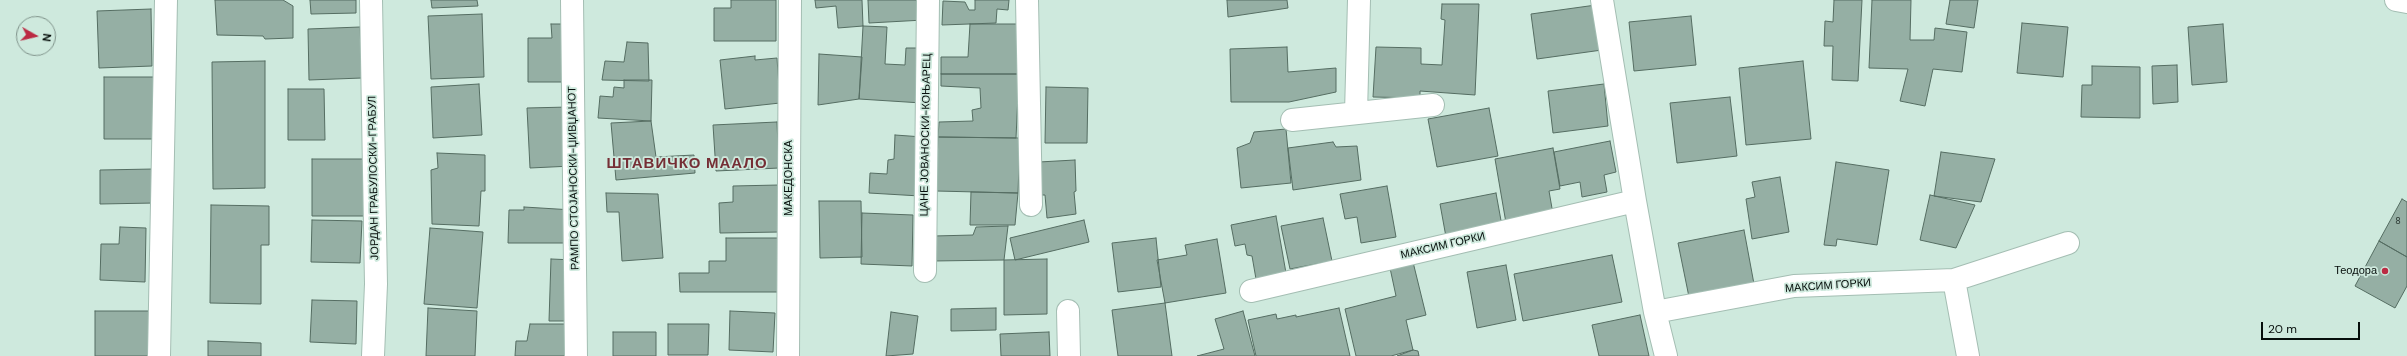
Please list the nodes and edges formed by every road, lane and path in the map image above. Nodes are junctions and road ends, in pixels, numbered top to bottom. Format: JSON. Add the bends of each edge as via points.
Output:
{"nodes":[{"id":1,"x":166,"y":0,"type":"edge"},
{"id":2,"x":371,"y":0,"type":"edge"},
{"id":3,"x":572,"y":0,"type":"edge"},
{"id":4,"x":790,"y":0,"type":"edge"},
{"id":5,"x":928,"y":0,"type":"edge"},
{"id":6,"x":1027,"y":0,"type":"edge"},
{"id":7,"x":1359,"y":0,"type":"edge"},
{"id":8,"x":1602,"y":0,"type":"edge"},
{"id":9,"x":2396,"y":0,"type":"edge"},
{"id":10,"x":2407,"y":2,"type":"edge"},
{"id":11,"x":1433,"y":105,"type":"dead end"},
{"id":12,"x":1356,"y":113,"type":"junction"},
{"id":13,"x":1292,"y":120,"type":"dead end"},
{"id":14,"x":1635,"y":201,"type":"junction"},
{"id":15,"x":1031,"y":205,"type":"dead end"},
{"id":16,"x":2068,"y":243,"type":"dead end"},
{"id":17,"x":925,"y":271,"type":"dead end"},
{"id":18,"x":1954,"y":280,"type":"junction"},
{"id":19,"x":1251,"y":291,"type":"dead end"},
{"id":20,"x":1068,"y":311,"type":"dead end"},
{"id":21,"x":1655,"y":312,"type":"junction"},
{"id":22,"x":159,"y":356,"type":"edge"},
{"id":23,"x":372,"y":356,"type":"edge"},
{"id":24,"x":576,"y":356,"type":"edge"},
{"id":25,"x":788,"y":356,"type":"edge"},
{"id":26,"x":1069,"y":356,"type":"edge"},
{"id":27,"x":1666,"y":356,"type":"edge"},
{"id":28,"x":1968,"y":356,"type":"edge"}],
"edges":[{"from":1,"to":22,"type":"street"},
{"from":2,"to":23,"type":"street","name":"ЈОРДАН ГРАБУЛОСКИ-ГРАБУЛ","via":[[376,284]]},
{"from":3,"to":24,"type":"street","name":"РАМПО СТОЈАНОСКИ-ЏИВЏАНОТ"},
{"from":4,"to":25,"type":"street","name":"МАКЕДОНСКА"},
{"from":5,"to":17,"type":"street","name":"ЦАНЕ ЈОВАНОСКИ-КОЊАРЕЦ"},
{"from":6,"to":15,"type":"street"},
{"from":7,"to":12,"type":"street"},
{"from":8,"to":14,"type":"street"},
{"from":9,"to":10,"type":"street"},
{"from":11,"to":12,"type":"street"},
{"from":12,"to":13,"type":"street"},
{"from":14,"to":19,"type":"street","name":"МАКСИМ ГОРКИ"},
{"from":14,"to":21,"type":"street"},
{"from":16,"to":18,"type":"street","name":"МАКСИМ ГОРКИ"},
{"from":18,"to":21,"type":"street","name":"МАКСИМ ГОРКИ","via":[[1794,286]]},
{"from":18,"to":28,"type":"street"},
{"from":20,"to":26,"type":"street"},
{"from":21,"to":27,"type":"street"}]}
